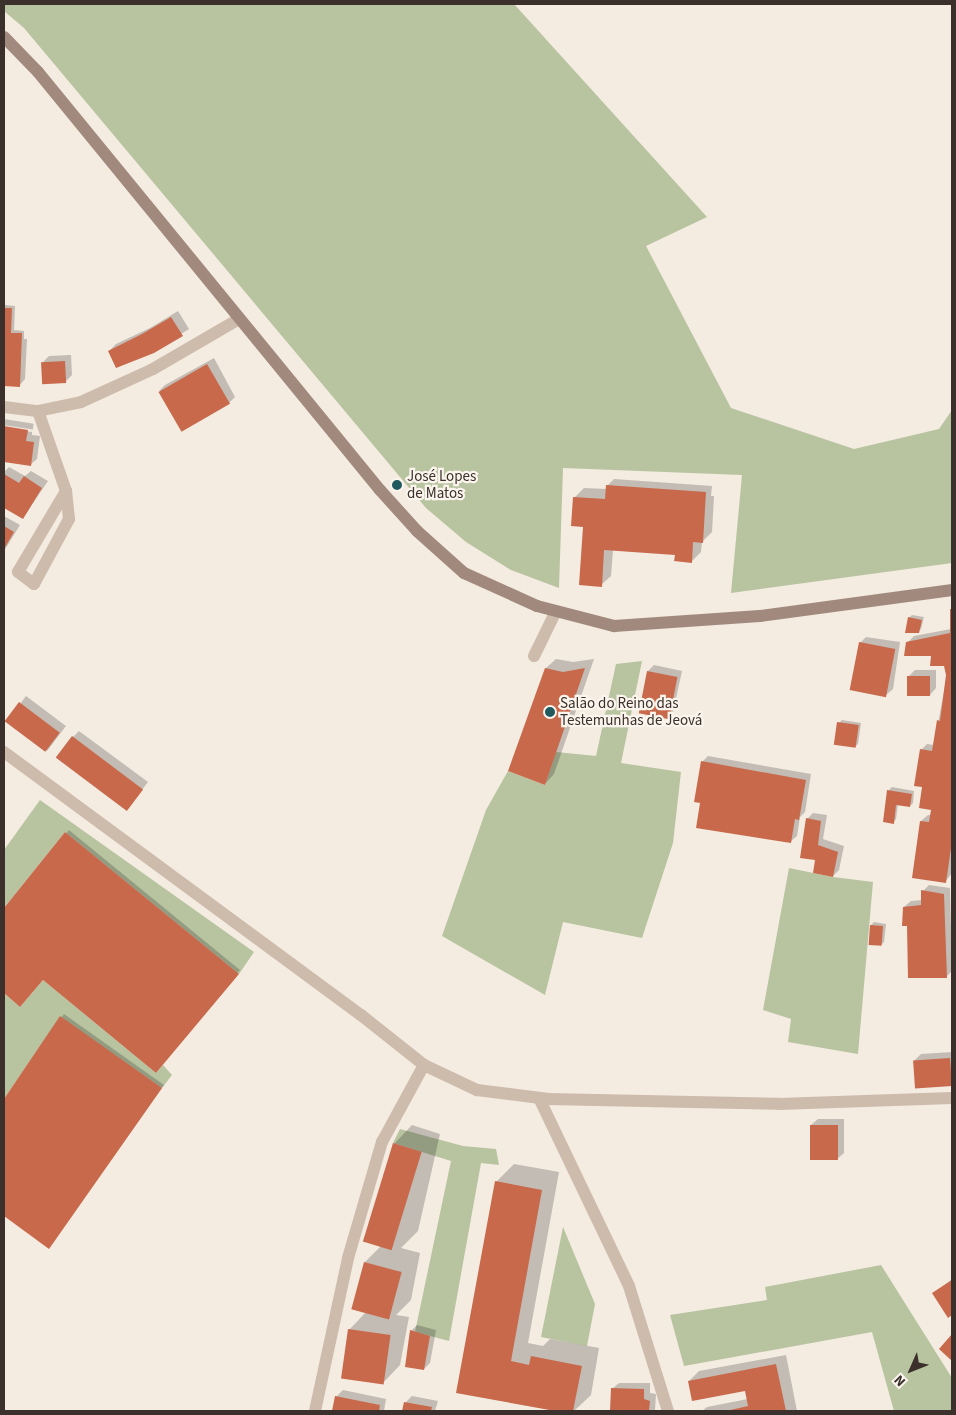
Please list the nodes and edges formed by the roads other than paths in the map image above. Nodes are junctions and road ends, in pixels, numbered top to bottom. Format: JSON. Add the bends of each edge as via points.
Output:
{"nodes":[{"id":1,"x":4,"y":37,"type":"edge"},
{"id":2,"x":239,"y":319,"type":"junction"},
{"id":3,"x":4,"y":407,"type":"edge"},
{"id":4,"x":38,"y":410,"type":"junction"},
{"id":5,"x":66,"y":492,"type":"junction"},
{"id":6,"x":952,"y":590,"type":"edge"},
{"id":7,"x":556,"y":611,"type":"junction"},
{"id":8,"x":534,"y":656,"type":"dead end"},
{"id":9,"x":4,"y":752,"type":"edge"},
{"id":10,"x":424,"y":1065,"type":"junction"},
{"id":11,"x":539,"y":1098,"type":"junction"},
{"id":12,"x":952,"y":1098,"type":"edge"},
{"id":13,"x":315,"y":1411,"type":"edge"},
{"id":14,"x":668,"y":1411,"type":"edge"}],
"edges":[{"from":1,"to":2,"type":"street","via":[[38,72]]},
{"from":2,"to":4,"type":"street","via":[[153,368],[81,402]]},
{"from":2,"to":7,"type":"street","via":[[416,531],[464,573],[537,606]]},
{"from":3,"to":4,"type":"street"},
{"from":4,"to":5,"type":"street"},
{"from":5,"to":5,"type":"street","via":[[18,572],[34,584],[69,519]]},
{"from":6,"to":7,"type":"street","via":[[760,616],[614,626]]},
{"from":7,"to":8,"type":"street"},
{"from":9,"to":10,"type":"street","via":[[354,1009]]},
{"from":10,"to":11,"type":"street","via":[[477,1090]]},
{"from":10,"to":13,"type":"street","via":[[382,1142],[348,1258]]},
{"from":11,"to":12,"type":"street","via":[[779,1104]]},
{"from":11,"to":14,"type":"street","via":[[630,1286]]}]}
